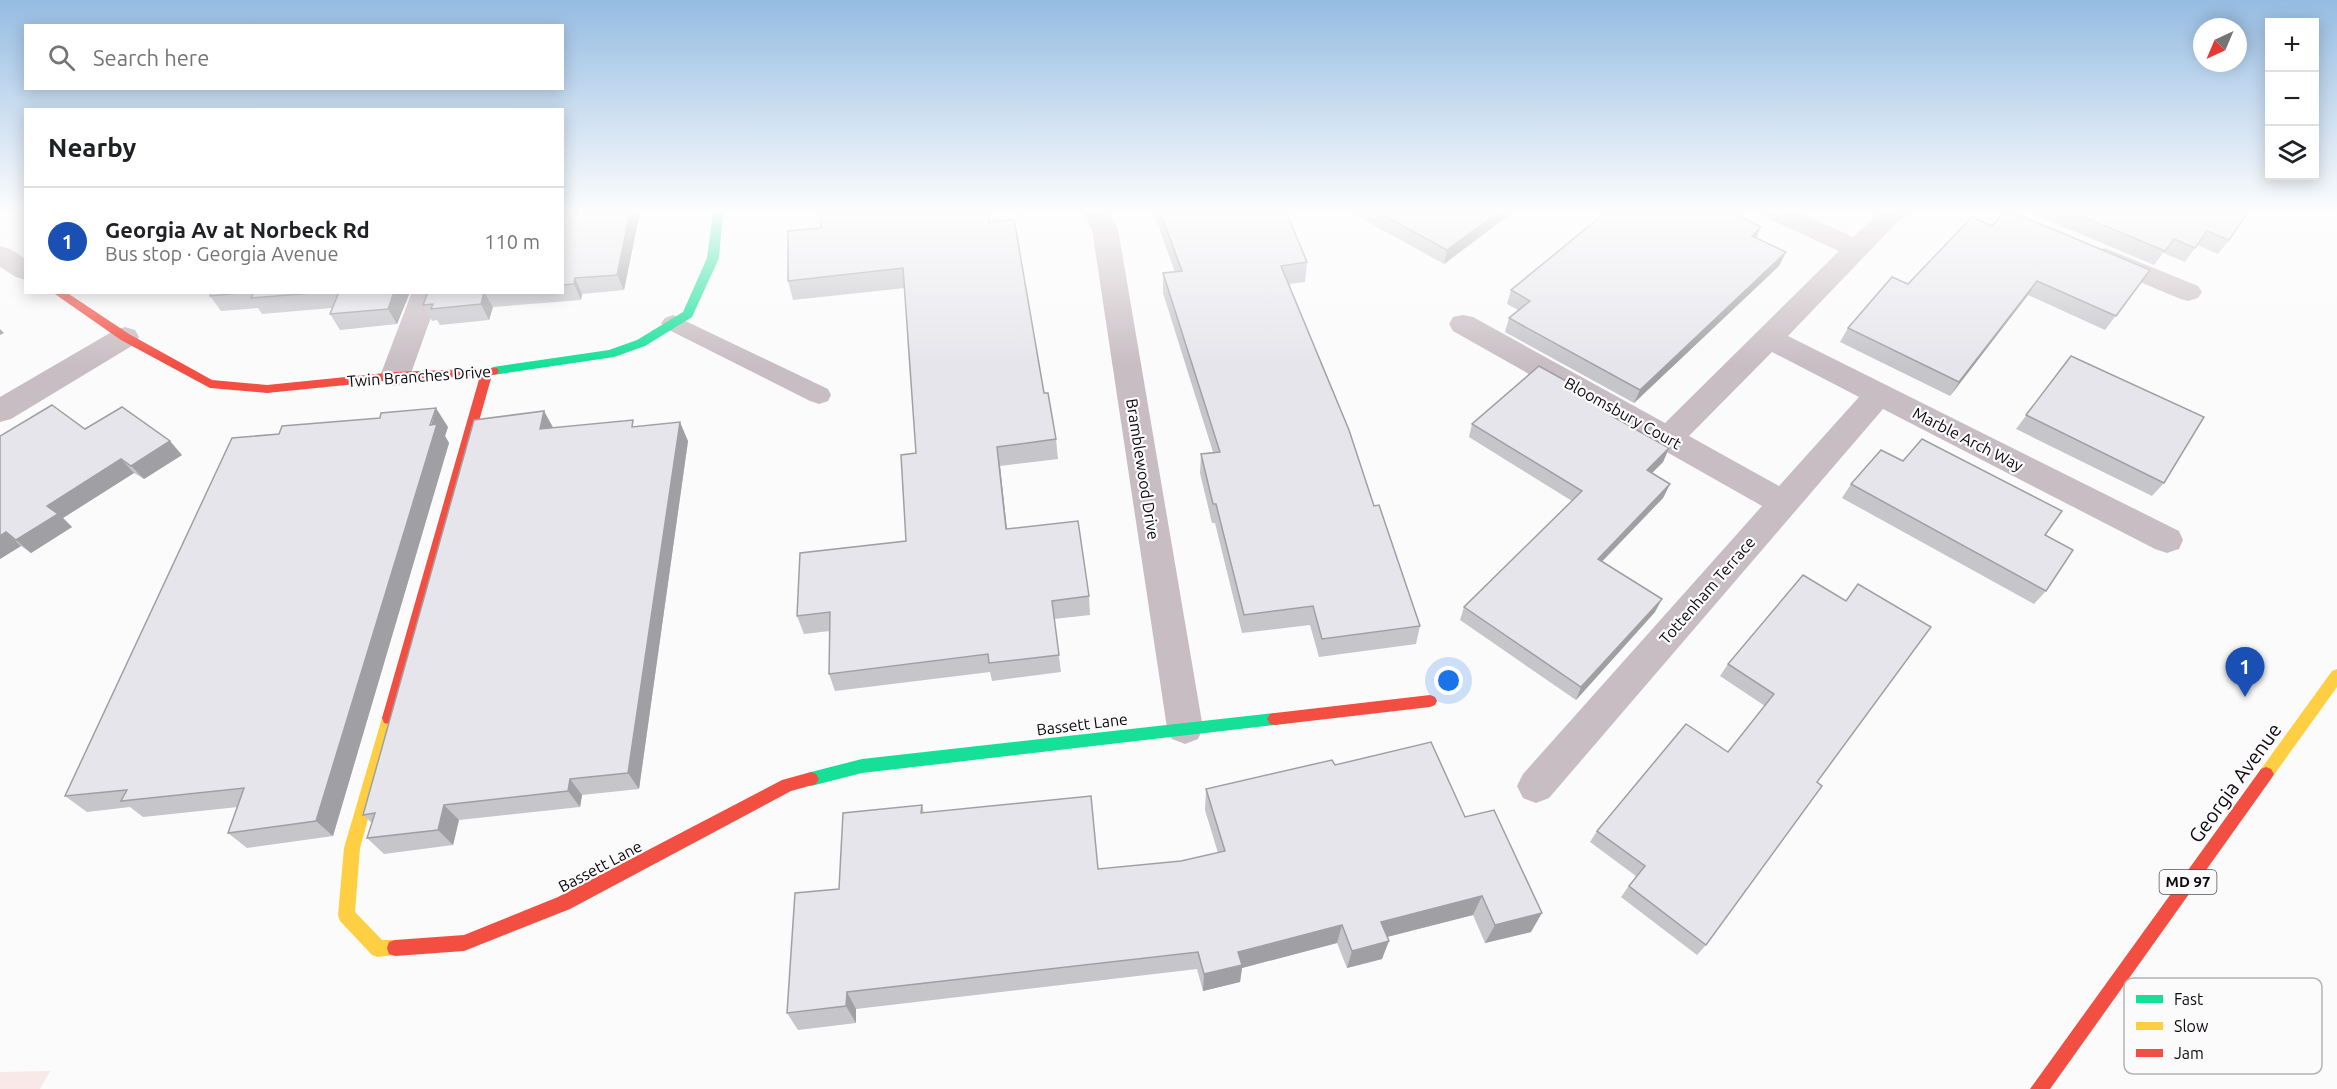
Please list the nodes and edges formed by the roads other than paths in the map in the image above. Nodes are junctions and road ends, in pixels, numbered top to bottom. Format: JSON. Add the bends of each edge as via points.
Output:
{"nodes":[{"id":1,"x":711,"y":263,"type":"edge"},
{"id":2,"x":1110,"y":263,"type":"edge"},
{"id":3,"x":1842,"y":263,"type":"edge"},
{"id":4,"x":2118,"y":263,"type":"edge"},
{"id":5,"x":2188,"y":292,"type":"dead end"},
{"id":6,"x":60,"y":294,"type":"edge"},
{"id":7,"x":425,"y":294,"type":"edge"},
{"id":8,"x":673,"y":323,"type":"junction"},
{"id":9,"x":1462,"y":324,"type":"dead end"},
{"id":10,"x":125,"y":337,"type":"junction"},
{"id":11,"x":1768,"y":338,"type":"junction"},
{"id":12,"x":488,"y":372,"type":"junction"},
{"id":13,"x":395,"y":376,"type":"junction"},
{"id":14,"x":1879,"y":394,"type":"junction"},
{"id":15,"x":819,"y":395,"type":"dead end"},
{"id":16,"x":0,"y":411,"type":"edge"},
{"id":17,"x":1669,"y":438,"type":"junction"},
{"id":18,"x":1783,"y":503,"type":"junction"},
{"id":19,"x":2167,"y":540,"type":"dead end"},
{"id":20,"x":2337,"y":675,"type":"edge"},
{"id":21,"x":1430,"y":701,"type":"dead end"},
{"id":22,"x":1185,"y":728,"type":"junction"},
{"id":23,"x":1536,"y":786,"type":"dead end"},
{"id":24,"x":2038,"y":1089,"type":"edge"}],
"edges":[{"from":1,"to":8,"type":"street","name":"Twin Branches Drive","via":[[688,314]]},
{"from":2,"to":22,"type":"street","name":"Bramblewood Drive"},
{"from":3,"to":11,"type":"street"},
{"from":4,"to":5,"type":"street"},
{"from":6,"to":10,"type":"street","name":"Twin Branches Drive"},
{"from":7,"to":13,"type":"street"},
{"from":8,"to":12,"type":"street","name":"Twin Branches Drive","via":[[641,343],[610,354]]},
{"from":8,"to":15,"type":"lane"},
{"from":9,"to":17,"type":"street","name":"Bloomsbury Court"},
{"from":10,"to":13,"type":"street","name":"Twin Branches Drive","via":[[210,384],[267,389]]},
{"from":10,"to":16,"type":"street"},
{"from":11,"to":14,"type":"street","name":"Marble Arch Way"},
{"from":11,"to":17,"type":"street"},
{"from":12,"to":13,"type":"street","name":"Twin Branches Drive"},
{"from":12,"to":22,"type":"street","name":"Bassett Lane","via":[[352,848],[346,915],[378,948],[464,943],[554,908],[788,785],[862,766]]},
{"from":14,"to":18,"type":"street","name":"Tottenham Terrace"},
{"from":14,"to":19,"type":"street","name":"Marble Arch Way"},
{"from":17,"to":18,"type":"street","name":"Bloomsbury Court"},
{"from":18,"to":23,"type":"street","name":"Tottenham Terrace"},
{"from":20,"to":24,"type":"street","name":"Georgia Avenue","number":"MD 97"},
{"from":21,"to":22,"type":"street","name":"Bassett Lane"}]}
